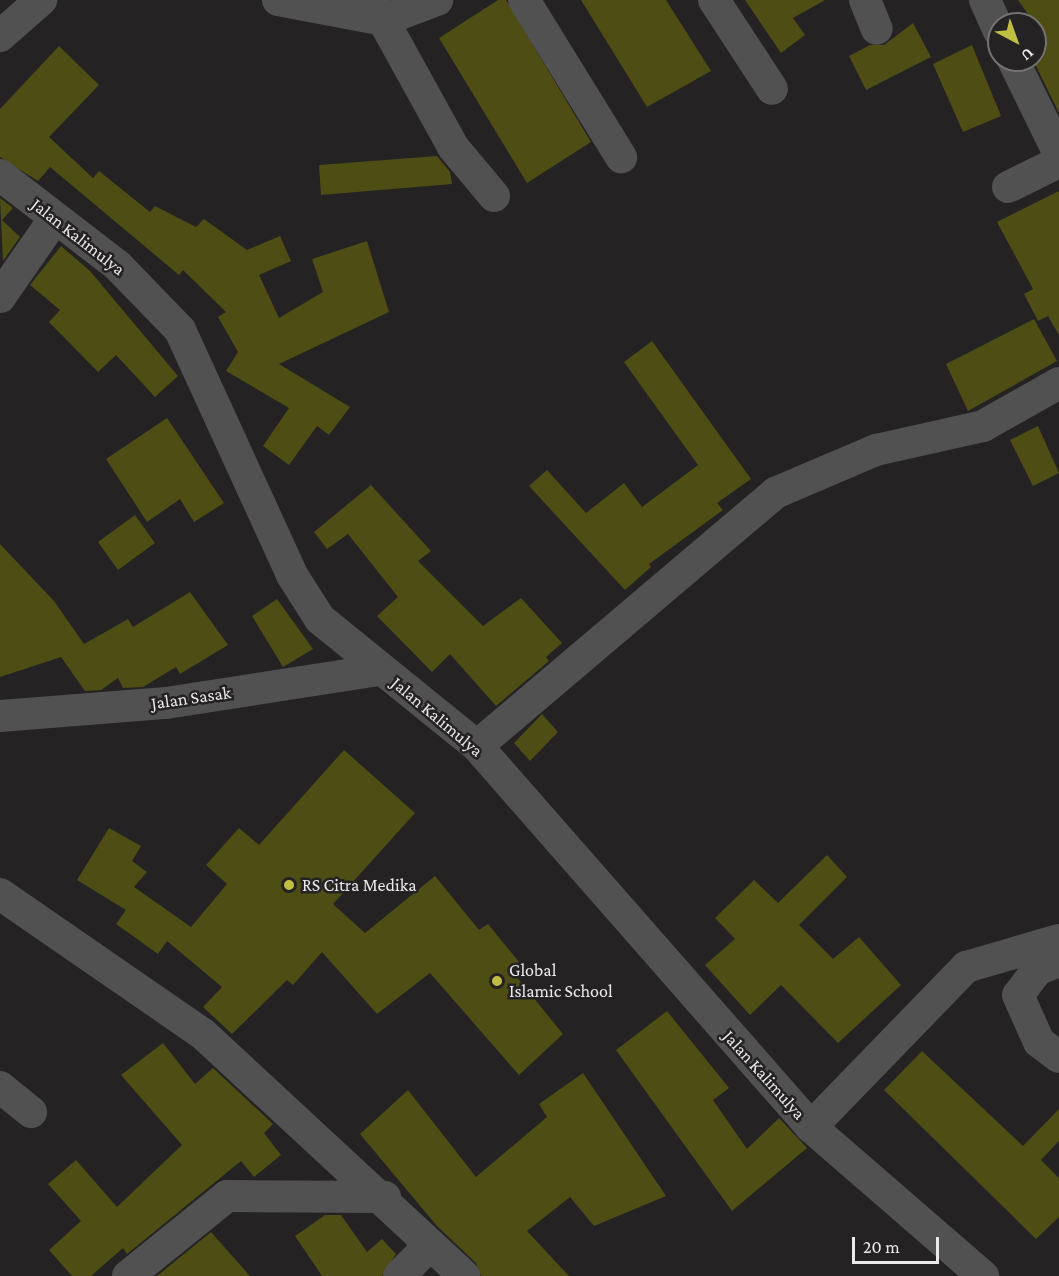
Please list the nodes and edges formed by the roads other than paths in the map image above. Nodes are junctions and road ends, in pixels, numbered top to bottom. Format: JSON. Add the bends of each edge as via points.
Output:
{"nodes":[{"id":1,"x":41,"y":0,"type":"edge"},
{"id":2,"x":278,"y":0,"type":"edge"},
{"id":3,"x":437,"y":0,"type":"edge"},
{"id":4,"x":524,"y":0,"type":"edge"},
{"id":5,"x":714,"y":0,"type":"edge"},
{"id":6,"x":865,"y":0,"type":"edge"},
{"id":7,"x":378,"y":10,"type":"edge"},
{"id":8,"x":877,"y":29,"type":"dead end"},
{"id":9,"x":0,"y":36,"type":"edge"},
{"id":10,"x":1019,"y":72,"type":"edge"},
{"id":11,"x":772,"y":89,"type":"dead end"},
{"id":12,"x":1059,"y":154,"type":"edge"},
{"id":13,"x":621,"y":157,"type":"dead end"},
{"id":14,"x":1059,"y":162,"type":"edge"},
{"id":15,"x":0,"y":176,"type":"edge"},
{"id":16,"x":1008,"y":187,"type":"dead end"},
{"id":17,"x":494,"y":196,"type":"dead end"},
{"id":18,"x":55,"y":218,"type":"junction"},
{"id":19,"x":0,"y":297,"type":"edge"},
{"id":20,"x":1059,"y":383,"type":"edge"},
{"id":21,"x":380,"y":670,"type":"junction"},
{"id":22,"x":0,"y":716,"type":"edge"},
{"id":23,"x":477,"y":746,"type":"junction"},
{"id":24,"x":0,"y":894,"type":"edge"},
{"id":25,"x":1059,"y":940,"type":"edge"},
{"id":26,"x":1059,"y":961,"type":"edge"},
{"id":27,"x":1059,"y":1057,"type":"edge"},
{"id":28,"x":0,"y":1087,"type":"edge"},
{"id":29,"x":30,"y":1112,"type":"dead end"},
{"id":30,"x":811,"y":1128,"type":"junction"},
{"id":31,"x":385,"y":1197,"type":"junction"},
{"id":32,"x":430,"y":1245,"type":"junction"},
{"id":33,"x":128,"y":1276,"type":"edge"},
{"id":34,"x":399,"y":1276,"type":"edge"},
{"id":35,"x":464,"y":1276,"type":"edge"},
{"id":36,"x":983,"y":1276,"type":"edge"}],
"edges":[{"from":1,"to":9,"type":"street"},
{"from":2,"to":7,"type":"street"},
{"from":3,"to":7,"type":"street"},
{"from":4,"to":13,"type":"street"},
{"from":5,"to":11,"type":"street"},
{"from":6,"to":8,"type":"street"},
{"from":7,"to":17,"type":"street","via":[[453,147]]},
{"from":10,"to":12,"type":"street"},
{"from":14,"to":16,"type":"street"},
{"from":15,"to":18,"type":"street","name":"Jalan Kalimulya"},
{"from":18,"to":19,"type":"street"},
{"from":18,"to":21,"type":"street","name":"Jalan Kalimulya","via":[[118,266],[180,330],[292,575],[320,620]]},
{"from":20,"to":23,"type":"street","via":[[983,426],[876,450],[775,493]]},
{"from":21,"to":22,"type":"street","name":"Jalan Sasak","via":[[166,703]]},
{"from":21,"to":23,"type":"street","name":"Jalan Kalimulya"},
{"from":23,"to":30,"type":"street","name":"Jalan Kalimulya"},
{"from":24,"to":31,"type":"street","via":[[203,1034]]},
{"from":25,"to":30,"type":"street","via":[[966,967]]},
{"from":26,"to":27,"type":"street","via":[[1037,970],[1017,995],[1039,1042]]},
{"from":28,"to":29,"type":"street"},
{"from":30,"to":36,"type":"street","name":"Jalan Kalimulya"},
{"from":31,"to":32,"type":"street"},
{"from":31,"to":33,"type":"street","via":[[227,1196]]},
{"from":32,"to":34,"type":"street"},
{"from":32,"to":35,"type":"street"}]}
